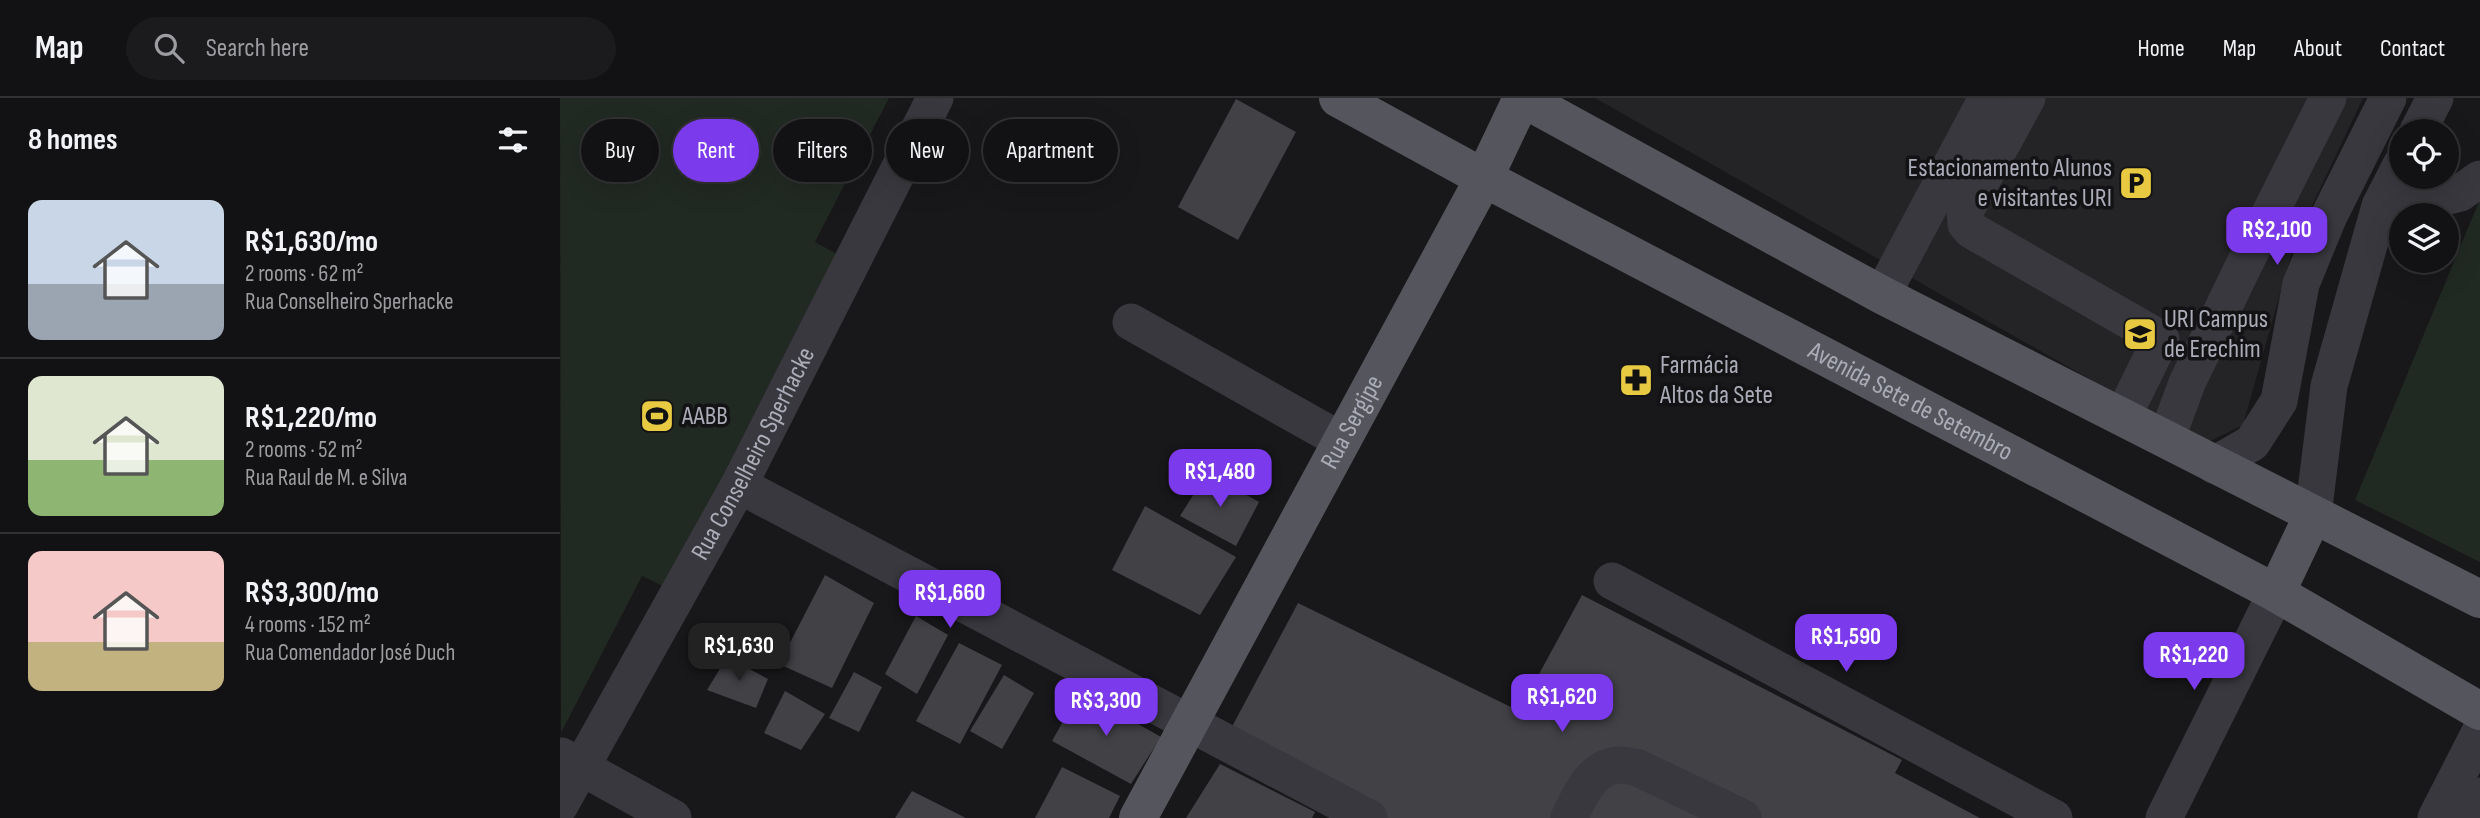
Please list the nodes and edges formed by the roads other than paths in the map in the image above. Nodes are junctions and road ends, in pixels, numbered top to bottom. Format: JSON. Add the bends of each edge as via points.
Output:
{"nodes":[{"id":1,"x":935,"y":98,"type":"edge"},
{"id":2,"x":1338,"y":98,"type":"edge"},
{"id":3,"x":1522,"y":98,"type":"edge"},
{"id":4,"x":1987,"y":98,"type":"edge"},
{"id":5,"x":2027,"y":98,"type":"edge"},
{"id":6,"x":2328,"y":98,"type":"edge"},
{"id":7,"x":2388,"y":98,"type":"edge"},
{"id":8,"x":2435,"y":98,"type":"edge"},
{"id":9,"x":2424,"y":119,"type":"edge"},
{"id":10,"x":1484,"y":178,"type":"junction"},
{"id":11,"x":2480,"y":179,"type":"edge"},
{"id":12,"x":2389,"y":188,"type":"edge"},
{"id":13,"x":2380,"y":206,"type":"junction"},
{"id":14,"x":2310,"y":263,"type":"junction"},
{"id":15,"x":2358,"y":282,"type":"junction"},
{"id":16,"x":1882,"y":295,"type":"junction"},
{"id":17,"x":1131,"y":322,"type":"dead end"},
{"id":18,"x":2161,"y":339,"type":"junction"},
{"id":19,"x":2199,"y":359,"type":"junction"},
{"id":20,"x":2123,"y":416,"type":"junction"},
{"id":21,"x":2163,"y":437,"type":"junction"},
{"id":22,"x":1342,"y":441,"type":"junction"},
{"id":23,"x":2214,"y":465,"type":"junction"},
{"id":24,"x":739,"y":485,"type":"junction"},
{"id":25,"x":2313,"y":515,"type":"junction"},
{"id":26,"x":1612,"y":581,"type":"dead end"},
{"id":27,"x":2276,"y":593,"type":"junction"},
{"id":28,"x":2480,"y":599,"type":"edge"},
{"id":29,"x":2480,"y":711,"type":"edge"},
{"id":30,"x":1189,"y":724,"type":"junction"},
{"id":31,"x":2480,"y":732,"type":"edge"},
{"id":32,"x":571,"y":761,"type":"edge"},
{"id":33,"x":2480,"y":796,"type":"edge"},
{"id":34,"x":560,"y":805,"type":"edge"},
{"id":35,"x":673,"y":818,"type":"edge"},
{"id":36,"x":1138,"y":818,"type":"edge"},
{"id":37,"x":1369,"y":818,"type":"edge"},
{"id":38,"x":1569,"y":818,"type":"edge"},
{"id":39,"x":1743,"y":818,"type":"edge"},
{"id":40,"x":2054,"y":818,"type":"edge"},
{"id":41,"x":2164,"y":818,"type":"edge"},
{"id":42,"x":2436,"y":818,"type":"edge"},
{"id":43,"x":2470,"y":818,"type":"edge"}],
"edges":[{"from":1,"to":24,"type":"street","name":"Rua Conselheiro Sperhacke"},
{"from":2,"to":10,"type":"main road","name":"Avenida Sete de Setembro"},
{"from":3,"to":10,"type":"main road","name":"Rua Sergipe"},
{"from":3,"to":16,"type":"main road"},
{"from":4,"to":16,"type":"street"},
{"from":5,"to":18,"type":"street","via":[[1965,211],[1966,224]]},
{"from":6,"to":19,"type":"street"},
{"from":7,"to":14,"type":"street"},
{"from":8,"to":9,"type":"street"},
{"from":10,"to":22,"type":"main road","name":"Rua Sergipe"},
{"from":10,"to":27,"type":"main road","name":"Avenida Sete de Setembro"},
{"from":11,"to":13,"type":"street","via":[[2460,193],[2413,205]]},
{"from":12,"to":13,"type":"street"},
{"from":13,"to":15,"type":"street"},
{"from":14,"to":15,"type":"street"},
{"from":14,"to":23,"type":"street","via":[[2301,284],[2279,401],[2252,443]]},
{"from":15,"to":25,"type":"street","via":[[2329,386]]},
{"from":16,"to":20,"type":"main road"},
{"from":17,"to":22,"type":"street"},
{"from":18,"to":19,"type":"street"},
{"from":18,"to":20,"type":"street"},
{"from":19,"to":21,"type":"street"},
{"from":20,"to":21,"type":"main road"},
{"from":21,"to":23,"type":"main road"},
{"from":22,"to":30,"type":"main road","name":"Rua Sergipe"},
{"from":23,"to":25,"type":"main road"},
{"from":24,"to":30,"type":"street"},
{"from":24,"to":32,"type":"street","name":"Rua Conselheiro Sperhacke"},
{"from":25,"to":27,"type":"main road"},
{"from":25,"to":28,"type":"main road"},
{"from":26,"to":40,"type":"street"},
{"from":27,"to":29,"type":"main road","name":"Avenida Sete de Setembro"},
{"from":27,"to":41,"type":"street"},
{"from":30,"to":36,"type":"main road","name":"Rua Sergipe"},
{"from":30,"to":37,"type":"street"},
{"from":31,"to":42,"type":"street"},
{"from":32,"to":34,"type":"street","name":"Rua Conselheiro Sperhacke"},
{"from":32,"to":35,"type":"street"},
{"from":33,"to":43,"type":"street"},
{"from":38,"to":39,"type":"street","via":[[1582,789],[1596,774],[1617,765],[1636,767]]}]}
